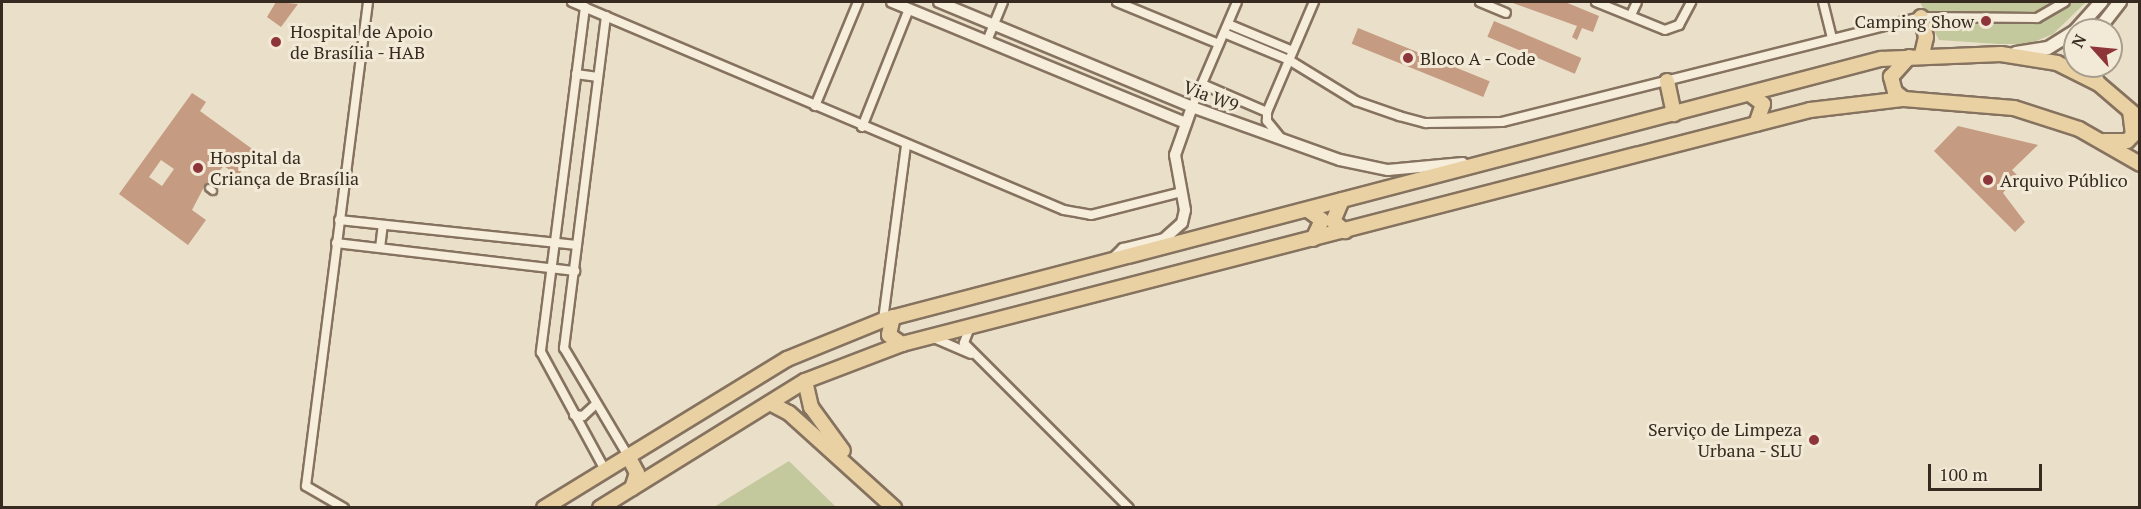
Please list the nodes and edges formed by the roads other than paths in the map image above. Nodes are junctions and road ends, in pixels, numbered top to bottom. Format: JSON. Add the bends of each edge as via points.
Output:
{"nodes":[{"id":1,"x":368,"y":2,"type":"edge"},
{"id":2,"x":572,"y":2,"type":"edge"},
{"id":3,"x":858,"y":2,"type":"edge"},
{"id":4,"x":892,"y":2,"type":"edge"},
{"id":5,"x":934,"y":2,"type":"edge"},
{"id":6,"x":939,"y":2,"type":"edge"},
{"id":7,"x":1004,"y":2,"type":"edge"},
{"id":8,"x":1119,"y":2,"type":"edge"},
{"id":9,"x":1237,"y":2,"type":"edge"},
{"id":10,"x":1314,"y":2,"type":"edge"},
{"id":11,"x":1480,"y":2,"type":"edge"},
{"id":12,"x":1596,"y":2,"type":"edge"},
{"id":13,"x":1636,"y":2,"type":"edge"},
{"id":14,"x":1690,"y":2,"type":"edge"},
{"id":15,"x":1822,"y":2,"type":"edge"},
{"id":16,"x":2065,"y":2,"type":"edge"},
{"id":17,"x":2100,"y":2,"type":"edge"},
{"id":18,"x":2120,"y":2,"type":"edge"},
{"id":19,"x":585,"y":7,"type":"junction"},
{"id":20,"x":909,"y":9,"type":"junction"},
{"id":21,"x":1506,"y":13,"type":"dead end"},
{"id":22,"x":1631,"y":15,"type":"junction"},
{"id":23,"x":606,"y":16,"type":"junction"},
{"id":24,"x":929,"y":17,"type":"junction"},
{"id":25,"x":1921,"y":17,"type":"junction"},
{"id":26,"x":2087,"y":18,"type":"edge"},
{"id":27,"x":2107,"y":18,"type":"edge"},
{"id":28,"x":1228,"y":24,"type":"junction"},
{"id":29,"x":994,"y":25,"type":"junction"},
{"id":30,"x":1224,"y":33,"type":"junction"},
{"id":31,"x":1832,"y":39,"type":"junction"},
{"id":32,"x":2063,"y":39,"type":"edge"},
{"id":33,"x":987,"y":41,"type":"junction"},
{"id":34,"x":1032,"y":41,"type":"junction"},
{"id":35,"x":1219,"y":44,"type":"junction"},
{"id":36,"x":1293,"y":51,"type":"junction"},
{"id":37,"x":1918,"y":54,"type":"junction"},
{"id":38,"x":2001,"y":54,"type":"junction"},
{"id":39,"x":1022,"y":56,"type":"junction"},
{"id":40,"x":1289,"y":60,"type":"junction"},
{"id":41,"x":576,"y":74,"type":"junction"},
{"id":42,"x":598,"y":77,"type":"junction"},
{"id":43,"x":2096,"y":78,"type":"edge"},
{"id":44,"x":1667,"y":81,"type":"junction"},
{"id":45,"x":1202,"y":84,"type":"junction"},
{"id":46,"x":2099,"y":84,"type":"junction"},
{"id":47,"x":1751,"y":95,"type":"junction"},
{"id":48,"x":1904,"y":99,"type":"junction"},
{"id":49,"x":815,"y":105,"type":"junction"},
{"id":50,"x":1192,"y":107,"type":"junction"},
{"id":51,"x":1267,"y":112,"type":"junction"},
{"id":52,"x":1674,"y":114,"type":"junction"},
{"id":53,"x":2134,"y":115,"type":"edge"},
{"id":54,"x":1186,"y":123,"type":"junction"},
{"id":55,"x":1756,"y":124,"type":"junction"},
{"id":56,"x":862,"y":127,"type":"junction"},
{"id":57,"x":1282,"y":140,"type":"junction"},
{"id":58,"x":2102,"y":140,"type":"junction"},
{"id":59,"x":906,"y":145,"type":"junction"},
{"id":60,"x":1484,"y":160,"type":"junction"},
{"id":61,"x":2139,"y":164,"type":"edge"},
{"id":62,"x":1181,"y":192,"type":"junction"},
{"id":63,"x":1342,"y":200,"type":"junction"},
{"id":64,"x":1308,"y":210,"type":"junction"},
{"id":65,"x":339,"y":220,"type":"junction"},
{"id":66,"x":383,"y":225,"type":"junction"},
{"id":67,"x":1345,"y":231,"type":"junction"},
{"id":68,"x":1313,"y":239,"type":"junction"},
{"id":69,"x":336,"y":243,"type":"junction"},
{"id":70,"x":553,"y":244,"type":"junction"},
{"id":71,"x":577,"y":245,"type":"junction"},
{"id":72,"x":380,"y":248,"type":"junction"},
{"id":73,"x":1110,"y":261,"type":"junction"},
{"id":74,"x":551,"y":269,"type":"junction"},
{"id":75,"x":575,"y":271,"type":"junction"},
{"id":76,"x":888,"y":319,"type":"junction"},
{"id":77,"x":970,"y":327,"type":"junction"},
{"id":78,"x":928,"y":338,"type":"junction"},
{"id":79,"x":902,"y":344,"type":"junction"},
{"id":80,"x":980,"y":359,"type":"junction"},
{"id":81,"x":805,"y":381,"type":"junction"},
{"id":82,"x":770,"y":403,"type":"junction"},
{"id":83,"x":595,"y":405,"type":"junction"},
{"id":84,"x":574,"y":414,"type":"junction"},
{"id":85,"x":645,"y":446,"type":"junction"},
{"id":86,"x":628,"y":456,"type":"junction"},
{"id":87,"x":605,"y":470,"type":"junction"},
{"id":88,"x":659,"y":470,"type":"junction"},
{"id":89,"x":862,"y":477,"type":"junction"},
{"id":90,"x":632,"y":488,"type":"junction"},
{"id":91,"x":344,"y":507,"type":"edge"},
{"id":92,"x":544,"y":507,"type":"edge"},
{"id":93,"x":600,"y":507,"type":"edge"},
{"id":94,"x":894,"y":507,"type":"edge"},
{"id":95,"x":1129,"y":507,"type":"edge"}],
"edges":[{"from":1,"to":65,"type":"street"},
{"from":2,"to":19,"type":"street"},
{"from":3,"to":49,"type":"street"},
{"from":4,"to":20,"type":"street","name":"Via W9"},
{"from":5,"to":24,"type":"street"},
{"from":6,"to":29,"type":"street","name":"Via W9"},
{"from":7,"to":29,"type":"street"},
{"from":8,"to":35,"type":"street"},
{"from":9,"to":28,"type":"street"},
{"from":10,"to":36,"type":"street"},
{"from":11,"to":21,"type":"street"},
{"from":12,"to":22,"type":"street"},
{"from":13,"to":22,"type":"street"},
{"from":14,"to":22,"type":"street","via":[[1672,29]]},
{"from":15,"to":31,"type":"street"},
{"from":16,"to":25,"type":"street","via":[[2037,18]]},
{"from":17,"to":26,"type":"main road"},
{"from":18,"to":27,"type":"main road"},
{"from":19,"to":23,"type":"street"},
{"from":19,"to":41,"type":"street"},
{"from":20,"to":24,"type":"street","name":"Via W9"},
{"from":20,"to":56,"type":"street"},
{"from":23,"to":42,"type":"street"},
{"from":23,"to":49,"type":"street"},
{"from":24,"to":33,"type":"street","name":"Via W9"},
{"from":25,"to":31,"type":"street"},
{"from":25,"to":37,"type":"main road","via":[[1926,37]]},
{"from":28,"to":30,"type":"street"},
{"from":28,"to":36,"type":"street"},
{"from":29,"to":33,"type":"street"},
{"from":29,"to":34,"type":"street","name":"Via W9"},
{"from":30,"to":35,"type":"street"},
{"from":30,"to":40,"type":"street"},
{"from":31,"to":44,"type":"street"},
{"from":32,"to":38,"type":"main road","via":[[2048,48]]},
{"from":33,"to":39,"type":"street","name":"Via W9"},
{"from":34,"to":39,"type":"street"},
{"from":34,"to":50,"type":"street","name":"Via W9"},
{"from":35,"to":45,"type":"street"},
{"from":36,"to":40,"type":"street"},
{"from":37,"to":38,"type":"main road"},
{"from":37,"to":47,"type":"main road"},
{"from":37,"to":48,"type":"main road","via":[[1903,59],[1891,77],[1894,92]]},
{"from":38,"to":46,"type":"main road","via":[[2057,63]]},
{"from":39,"to":54,"type":"street","name":"Via W9"},
{"from":40,"to":44,"type":"street","via":[[1356,100],[1426,123],[1502,122]]},
{"from":40,"to":51,"type":"street"},
{"from":41,"to":42,"type":"street"},
{"from":41,"to":70,"type":"street"},
{"from":42,"to":71,"type":"street"},
{"from":43,"to":46,"type":"main road"},
{"from":44,"to":52,"type":"main road"},
{"from":45,"to":50,"type":"street"},
{"from":45,"to":51,"type":"street"},
{"from":46,"to":53,"type":"main road"},
{"from":47,"to":52,"type":"main road"},
{"from":47,"to":55,"type":"main road","via":[[1764,104]]},
{"from":48,"to":55,"type":"main road","via":[[1810,110]]},
{"from":48,"to":58,"type":"main road","via":[[2014,108]]},
{"from":49,"to":56,"type":"street"},
{"from":50,"to":54,"type":"street"},
{"from":50,"to":57,"type":"street","name":"Via W9"},
{"from":51,"to":57,"type":"street","via":[[1267,122]]},
{"from":52,"to":60,"type":"main road"},
{"from":53,"to":58,"type":"main road","via":[[2136,126],[2127,141]]},
{"from":54,"to":62,"type":"street","via":[[1175,155]]},
{"from":55,"to":67,"type":"main road"},
{"from":56,"to":59,"type":"street"},
{"from":57,"to":60,"type":"street","name":"Via W9","via":[[1388,170]]},
{"from":58,"to":61,"type":"main road"},
{"from":59,"to":62,"type":"street","via":[[1076,214],[1091,215]]},
{"from":59,"to":76,"type":"street"},
{"from":60,"to":63,"type":"main road"},
{"from":62,"to":73,"type":"street","via":[[1185,210],[1177,232],[1123,249]]},
{"from":63,"to":64,"type":"main road"},
{"from":63,"to":67,"type":"main road","via":[[1333,221]]},
{"from":64,"to":68,"type":"main road","via":[[1322,220]]},
{"from":64,"to":73,"type":"main road"},
{"from":65,"to":66,"type":"street"},
{"from":65,"to":69,"type":"street"},
{"from":66,"to":70,"type":"street"},
{"from":66,"to":72,"type":"street"},
{"from":67,"to":68,"type":"main road"},
{"from":68,"to":77,"type":"main road"},
{"from":69,"to":72,"type":"street"},
{"from":69,"to":91,"type":"street","via":[[306,486]]},
{"from":70,"to":71,"type":"street"},
{"from":70,"to":74,"type":"street"},
{"from":71,"to":75,"type":"street"},
{"from":72,"to":74,"type":"street"},
{"from":73,"to":76,"type":"main road"},
{"from":74,"to":75,"type":"street"},
{"from":74,"to":84,"type":"street","via":[[542,359]]},
{"from":75,"to":83,"type":"street","via":[[564,348]]},
{"from":76,"to":79,"type":"main road","via":[[889,335]]},
{"from":76,"to":85,"type":"main road","via":[[787,359]]},
{"from":77,"to":78,"type":"main road"},
{"from":77,"to":80,"type":"street","via":[[964,342]]},
{"from":78,"to":79,"type":"main road"},
{"from":78,"to":80,"type":"street","via":[[954,344]]},
{"from":79,"to":81,"type":"main road"},
{"from":80,"to":95,"type":"street"},
{"from":81,"to":82,"type":"main road"},
{"from":81,"to":89,"type":"main road","via":[[811,408]]},
{"from":82,"to":88,"type":"main road"},
{"from":82,"to":89,"type":"main road","via":[[789,413]]},
{"from":83,"to":84,"type":"street","via":[[583,416]]},
{"from":83,"to":86,"type":"street"},
{"from":84,"to":87,"type":"street"},
{"from":85,"to":86,"type":"main road"},
{"from":85,"to":88,"type":"main road","via":[[644,461]]},
{"from":86,"to":87,"type":"main road"},
{"from":86,"to":90,"type":"main road","via":[[638,473]]},
{"from":87,"to":92,"type":"main road"},
{"from":88,"to":90,"type":"main road"},
{"from":89,"to":94,"type":"main road"},
{"from":90,"to":93,"type":"main road"}]}
